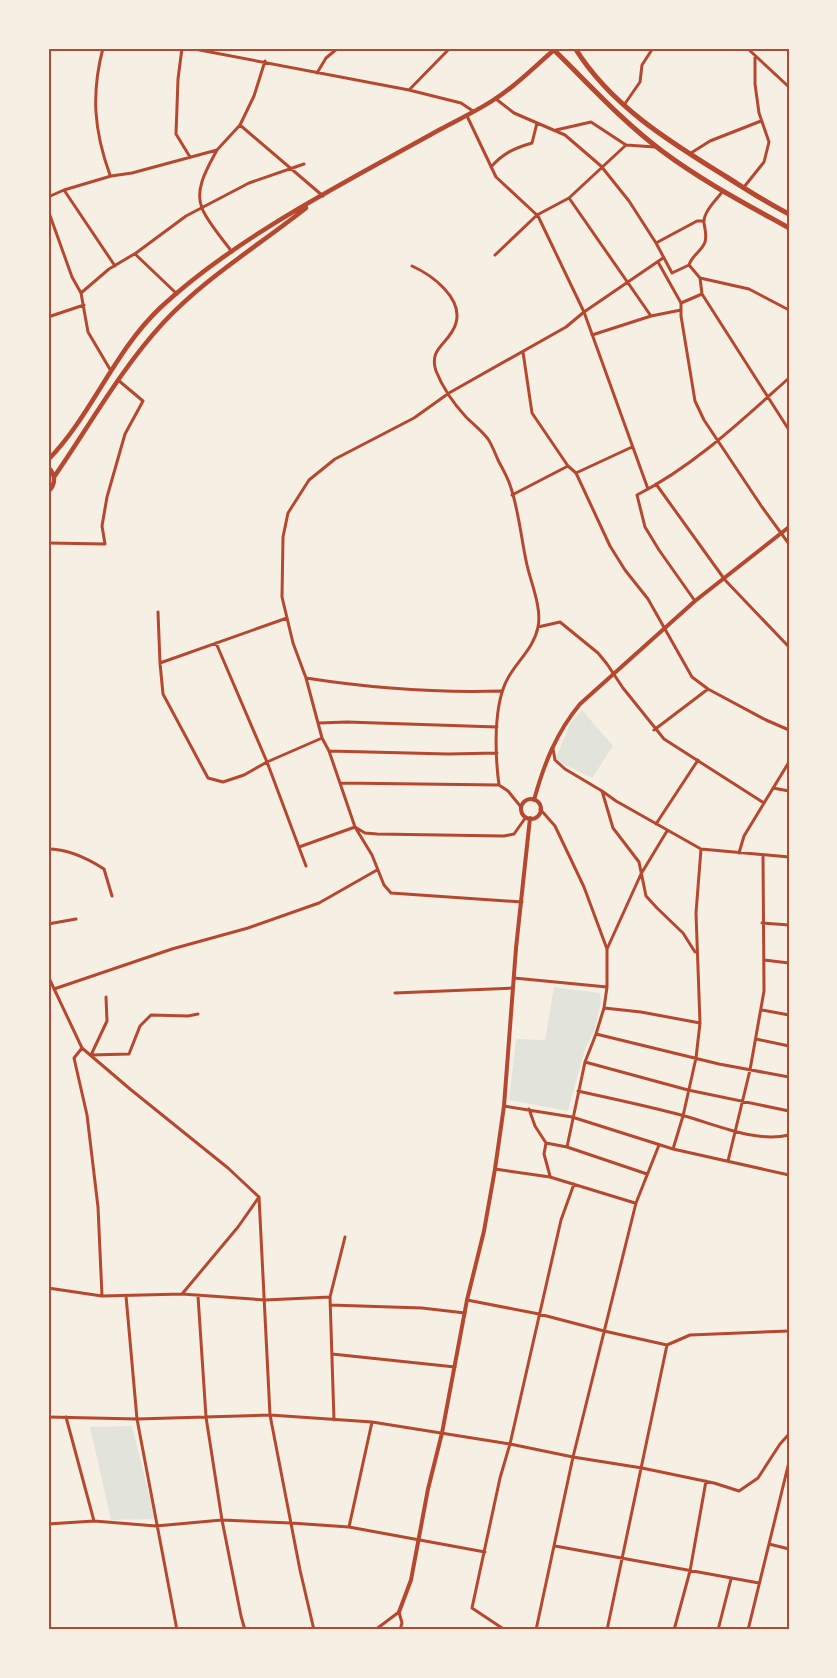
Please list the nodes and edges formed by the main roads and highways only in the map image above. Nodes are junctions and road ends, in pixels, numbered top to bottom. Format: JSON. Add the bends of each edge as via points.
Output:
{"nodes":[{"id":1,"x":574,"y":48,"type":"edge"},
{"id":2,"x":555,"y":49,"type":"edge"},
{"id":3,"x":323,"y":196,"type":"junction"},
{"id":4,"x":789,"y":214,"type":"edge"},
{"id":5,"x":789,"y":228,"type":"edge"},
{"id":6,"x":48,"y":460,"type":"edge"},
{"id":7,"x":48,"y":467,"type":"edge"},
{"id":8,"x":54,"y":477,"type":"junction"},
{"id":9,"x":48,"y":492,"type":"edge"}],
"edges":[{"from":1,"to":4,"type":"main road","via":[[587,69],[624,105],[672,143]]},
{"from":2,"to":3,"type":"main road","via":[[496,99]]},
{"from":2,"to":5,"type":"main road","via":[[657,147]]},
{"from":3,"to":6,"type":"main road","via":[[232,252],[160,308],[111,371],[65,443]]},
{"from":3,"to":8,"type":"main road","via":[[213,276],[164,322],[118,380]]},
{"from":7,"to":8,"type":"main road"},
{"from":8,"to":9,"type":"main road"}]}
